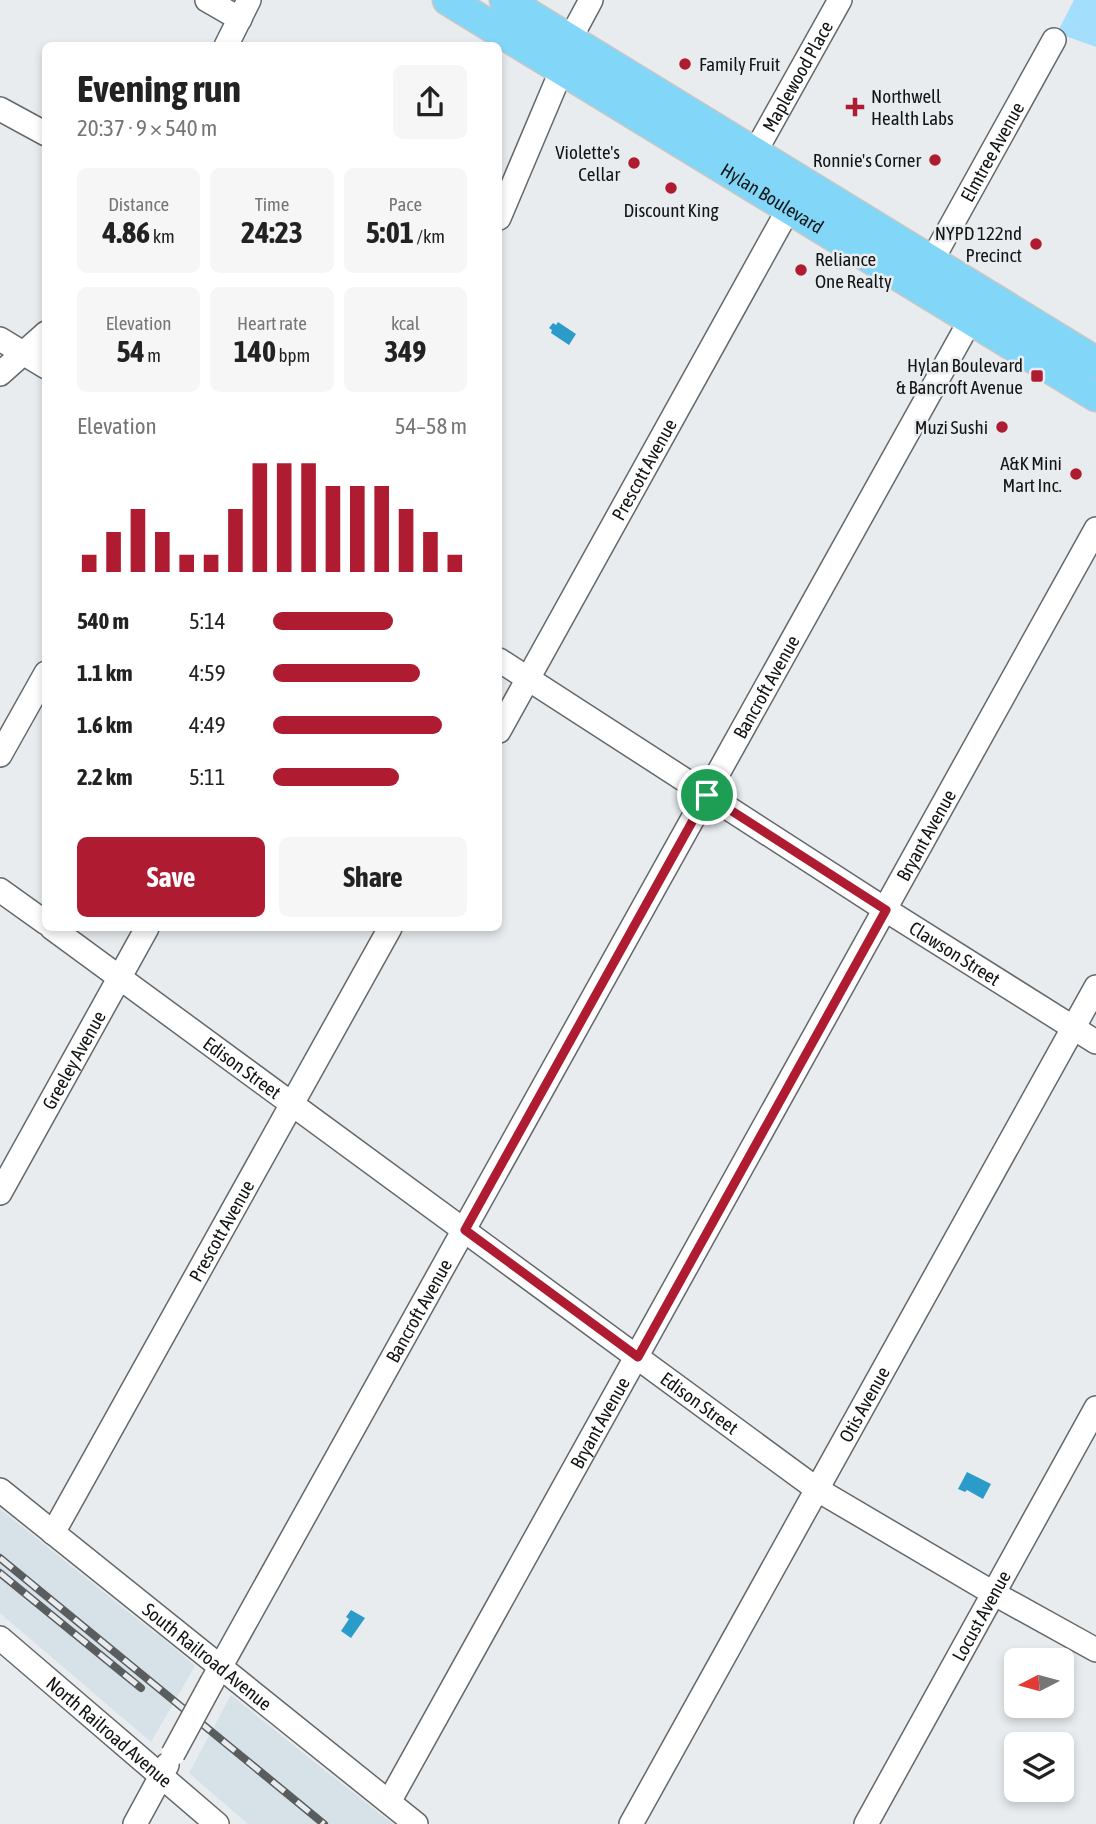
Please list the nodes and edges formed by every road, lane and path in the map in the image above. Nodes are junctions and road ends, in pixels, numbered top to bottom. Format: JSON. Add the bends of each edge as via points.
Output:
{"nodes":[{"id":1,"x":207,"y":0,"type":"edge"},
{"id":2,"x":448,"y":0,"type":"edge"},
{"id":3,"x":505,"y":0,"type":"edge"},
{"id":4,"x":591,"y":0,"type":"edge"},
{"id":5,"x":840,"y":0,"type":"edge"},
{"id":6,"x":244,"y":9,"type":"edge"},
{"id":7,"x":1054,"y":40,"type":"dead end"},
{"id":8,"x":228,"y":42,"type":"edge"},
{"id":9,"x":566,"y":55,"type":"junction"},
{"id":10,"x":0,"y":109,"type":"edge"},
{"id":11,"x":42,"y":132,"type":"edge"},
{"id":12,"x":754,"y":154,"type":"junction"},
{"id":13,"x":789,"y":208,"type":"junction"},
{"id":14,"x":502,"y":211,"type":"edge"},
{"id":15,"x":931,"y":262,"type":"junction"},
{"id":16,"x":971,"y":319,"type":"junction"},
{"id":17,"x":42,"y":337,"type":"edge"},
{"id":18,"x":0,"y":339,"type":"edge"},
{"id":19,"x":24,"y":353,"type":"junction"},
{"id":20,"x":1054,"y":354,"type":"junction"},
{"id":21,"x":1096,"y":362,"type":"edge"},
{"id":22,"x":42,"y":364,"type":"edge"},
{"id":23,"x":0,"y":374,"type":"edge"},
{"id":24,"x":1096,"y":396,"type":"edge"},
{"id":25,"x":1096,"y":529,"type":"edge"},
{"id":26,"x":502,"y":662,"type":"edge"},
{"id":27,"x":528,"y":679,"type":"junction"},
{"id":28,"x":42,"y":680,"type":"edge"},
{"id":29,"x":502,"y":726,"type":"edge"},
{"id":30,"x":0,"y":755,"type":"edge"},
{"id":31,"x":707,"y":795,"type":"junction"},
{"id":32,"x":0,"y":890,"type":"edge"},
{"id":33,"x":886,"y":910,"type":"junction"},
{"id":34,"x":42,"y":920,"type":"edge"},
{"id":35,"x":56,"y":931,"type":"edge"},
{"id":36,"x":145,"y":931,"type":"edge"},
{"id":37,"x":388,"y":931,"type":"edge"},
{"id":38,"x":120,"y":977,"type":"junction"},
{"id":39,"x":1096,"y":987,"type":"edge"},
{"id":40,"x":1073,"y":1029,"type":"junction"},
{"id":41,"x":1096,"y":1042,"type":"edge"},
{"id":42,"x":293,"y":1104,"type":"junction"},
{"id":43,"x":0,"y":1193,"type":"edge"},
{"id":44,"x":465,"y":1230,"type":"junction"},
{"id":45,"x":638,"y":1357,"type":"junction"},
{"id":46,"x":1096,"y":1408,"type":"edge"},
{"id":47,"x":0,"y":1490,"type":"edge"},
{"id":48,"x":818,"y":1490,"type":"junction"},
{"id":49,"x":53,"y":1533,"type":"junction"},
{"id":50,"x":993,"y":1594,"type":"junction"},
{"id":51,"x":0,"y":1638,"type":"edge"},
{"id":52,"x":1096,"y":1650,"type":"edge"},
{"id":53,"x":216,"y":1675,"type":"junction"},
{"id":54,"x":161,"y":1776,"type":"junction"},
{"id":55,"x":389,"y":1802,"type":"junction"},
{"id":56,"x":135,"y":1824,"type":"edge"},
{"id":57,"x":217,"y":1824,"type":"edge"},
{"id":58,"x":416,"y":1824,"type":"edge"},
{"id":59,"x":631,"y":1824,"type":"edge"},
{"id":60,"x":866,"y":1824,"type":"edge"}],
"edges":[{"from":1,"to":6,"type":"street"},
{"from":2,"to":9,"type":"main road","name":"Hylan Boulevard"},
{"from":3,"to":9,"type":"main road","name":"Hylan Boulevard"},
{"from":4,"to":9,"type":"street"},
{"from":5,"to":12,"type":"street","name":"Maplewood Place"},
{"from":6,"to":8,"type":"street"},
{"from":7,"to":15,"type":"street","name":"Elmtree Avenue"},
{"from":9,"to":12,"type":"main road","name":"Hylan Boulevard"},
{"from":9,"to":13,"type":"main road","name":"Hylan Boulevard"},
{"from":9,"to":14,"type":"street"},
{"from":10,"to":11,"type":"street"},
{"from":12,"to":15,"type":"main road","name":"Hylan Boulevard"},
{"from":13,"to":16,"type":"main road","name":"Hylan Boulevard"},
{"from":13,"to":27,"type":"street","name":"Prescott Avenue"},
{"from":15,"to":20,"type":"main road","name":"Hylan Boulevard"},
{"from":16,"to":20,"type":"main road","name":"Hylan Boulevard"},
{"from":16,"to":31,"type":"street","name":"Bancroft Avenue"},
{"from":17,"to":19,"type":"street"},
{"from":18,"to":19,"type":"street"},
{"from":19,"to":22,"type":"street"},
{"from":19,"to":23,"type":"street"},
{"from":20,"to":21,"type":"main road","name":"Hylan Boulevard"},
{"from":20,"to":24,"type":"main road","name":"Hylan Boulevard"},
{"from":25,"to":33,"type":"street","name":"Bryant Avenue"},
{"from":26,"to":27,"type":"street","name":"Clawson Street"},
{"from":27,"to":29,"type":"street","name":"Prescott Avenue"},
{"from":27,"to":31,"type":"street","name":"Clawson Street"},
{"from":28,"to":30,"type":"street"},
{"from":31,"to":33,"type":"street","name":"Clawson Street"},
{"from":31,"to":44,"type":"street","name":"Bancroft Avenue"},
{"from":32,"to":34,"type":"street"},
{"from":33,"to":40,"type":"street","name":"Clawson Street"},
{"from":33,"to":45,"type":"street","name":"Bryant Avenue"},
{"from":35,"to":38,"type":"street","name":"Edison Street"},
{"from":36,"to":38,"type":"street","name":"Greeley Avenue"},
{"from":37,"to":42,"type":"street","name":"Prescott Avenue"},
{"from":38,"to":42,"type":"street","name":"Edison Street"},
{"from":38,"to":43,"type":"street","name":"Greeley Avenue"},
{"from":39,"to":40,"type":"street","name":"Otis Avenue"},
{"from":40,"to":41,"type":"street","name":"Clawson Street"},
{"from":40,"to":48,"type":"street","name":"Otis Avenue"},
{"from":42,"to":44,"type":"street","name":"Edison Street"},
{"from":42,"to":49,"type":"street","name":"Prescott Avenue"},
{"from":44,"to":45,"type":"street","name":"Edison Street"},
{"from":44,"to":53,"type":"street","name":"Bancroft Avenue"},
{"from":45,"to":48,"type":"street","name":"Edison Street"},
{"from":45,"to":55,"type":"street","name":"Bryant Avenue"},
{"from":46,"to":50,"type":"street","name":"Locust Avenue"},
{"from":47,"to":49,"type":"street","name":"South Railroad Avenue"},
{"from":48,"to":50,"type":"street","name":"Edison Street"},
{"from":48,"to":59,"type":"street","name":"Otis Avenue"},
{"from":49,"to":53,"type":"street","name":"South Railroad Avenue"},
{"from":50,"to":52,"type":"street","name":"Edison Street"},
{"from":50,"to":60,"type":"street","name":"Locust Avenue"},
{"from":51,"to":54,"type":"street","name":"North Railroad Avenue"},
{"from":53,"to":54,"type":"street","name":"Bancroft Avenue","bridge":true},
{"from":53,"to":55,"type":"street","name":"South Railroad Avenue"},
{"from":54,"to":56,"type":"street","name":"Bancroft Avenue"},
{"from":54,"to":57,"type":"street","name":"North Railroad Avenue"},
{"from":55,"to":58,"type":"street","name":"South Railroad Avenue"}]}
